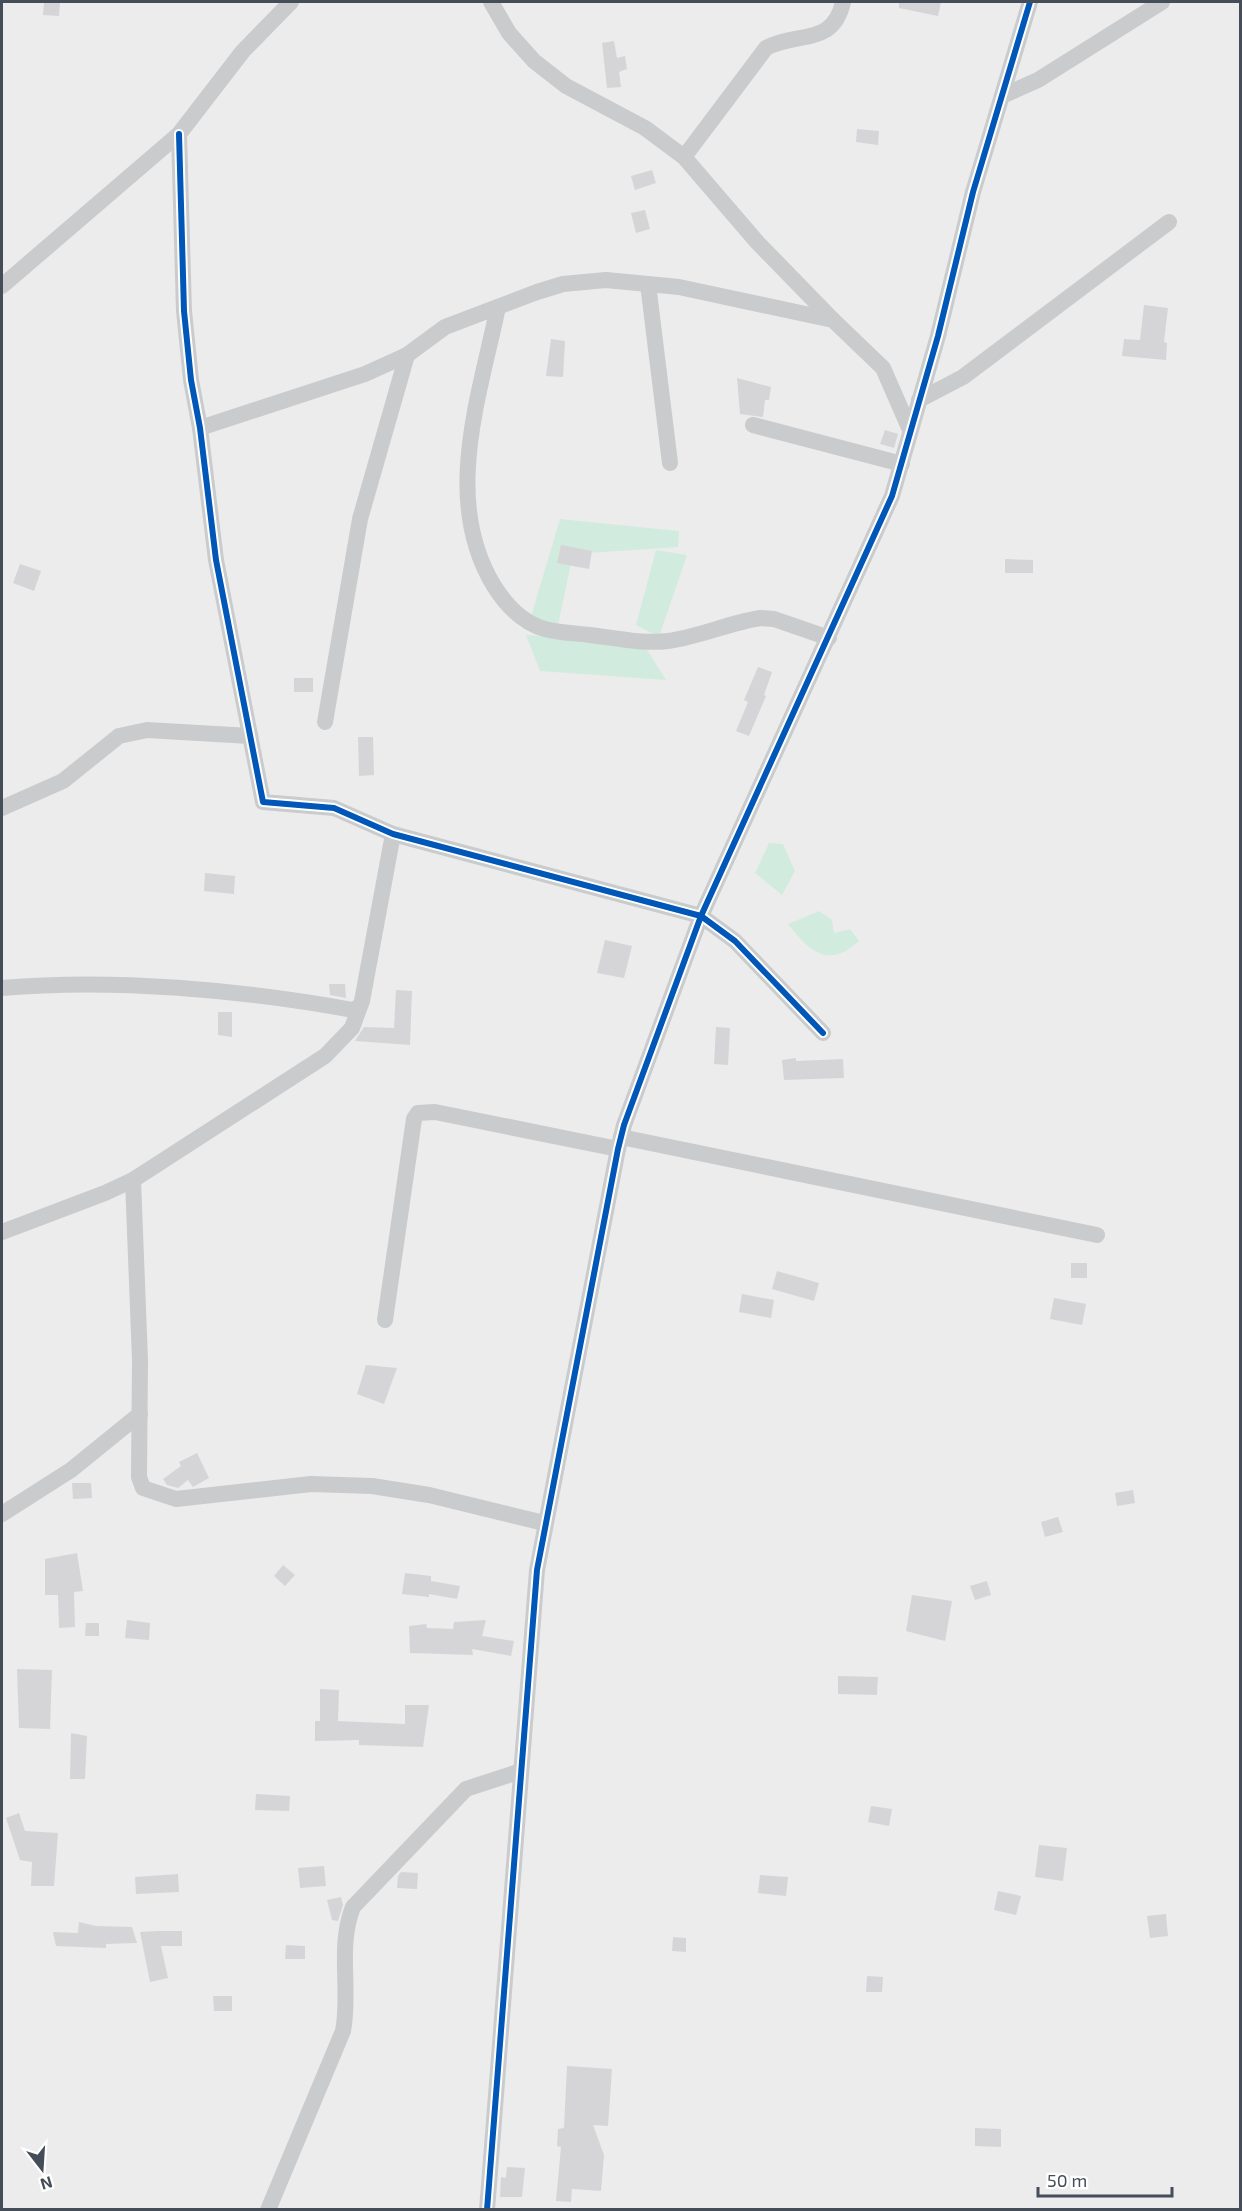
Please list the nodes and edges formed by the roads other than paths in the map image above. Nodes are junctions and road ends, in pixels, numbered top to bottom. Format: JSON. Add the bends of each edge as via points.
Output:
{"nodes":[{"id":1,"x":291,"y":2,"type":"edge"},
{"id":2,"x":491,"y":2,"type":"edge"},
{"id":3,"x":843,"y":2,"type":"edge"},
{"id":4,"x":1030,"y":2,"type":"edge"},
{"id":5,"x":1162,"y":2,"type":"edge"},
{"id":6,"x":1002,"y":96,"type":"junction"},
{"id":7,"x":179,"y":134,"type":"junction"},
{"id":8,"x":684,"y":157,"type":"junction"},
{"id":9,"x":1169,"y":222,"type":"dead end"},
{"id":10,"x":648,"y":284,"type":"junction"},
{"id":11,"x":2,"y":286,"type":"edge"},
{"id":12,"x":498,"y":307,"type":"junction"},
{"id":13,"x":833,"y":320,"type":"junction"},
{"id":14,"x":407,"y":355,"type":"junction"},
{"id":15,"x":919,"y":400,"type":"junction"},
{"id":16,"x":753,"y":425,"type":"dead end"},
{"id":17,"x":200,"y":428,"type":"junction"},
{"id":18,"x":910,"y":430,"type":"junction"},
{"id":19,"x":670,"y":463,"type":"dead end"},
{"id":20,"x":902,"y":464,"type":"junction"},
{"id":21,"x":829,"y":638,"type":"junction"},
{"id":22,"x":325,"y":722,"type":"dead end"},
{"id":23,"x":250,"y":736,"type":"junction"},
{"id":24,"x":2,"y":808,"type":"edge"},
{"id":25,"x":393,"y":834,"type":"junction"},
{"id":26,"x":700,"y":916,"type":"junction"},
{"id":27,"x":2,"y":988,"type":"edge"},
{"id":28,"x":359,"y":1007,"type":"junction"},
{"id":29,"x":823,"y":1034,"type":"dead end"},
{"id":30,"x":619,"y":1143,"type":"junction"},
{"id":31,"x":133,"y":1180,"type":"junction"},
{"id":32,"x":2,"y":1232,"type":"edge"},
{"id":33,"x":1097,"y":1235,"type":"dead end"},
{"id":34,"x":385,"y":1320,"type":"dead end"},
{"id":35,"x":140,"y":1414,"type":"junction"},
{"id":36,"x":2,"y":1514,"type":"edge"},
{"id":37,"x":544,"y":1522,"type":"junction"},
{"id":38,"x":521,"y":1771,"type":"junction"},
{"id":39,"x":268,"y":2210,"type":"edge"},
{"id":40,"x":486,"y":2210,"type":"edge"}],
"edges":[{"from":1,"to":7,"type":"street","via":[[243,51]]},
{"from":2,"to":8,"type":"street","via":[[509,33],[534,61],[566,86],[645,128]]},
{"from":3,"to":8,"type":"street","via":[[837,19],[824,32],[779,41],[766,48]]},
{"from":4,"to":6,"type":"street"},
{"from":5,"to":6,"type":"street","via":[[1038,80]]},
{"from":6,"to":15,"type":"street"},
{"from":7,"to":11,"type":"street"},
{"from":7,"to":17,"type":"street","via":[[184,311]]},
{"from":8,"to":13,"type":"street","via":[[757,242]]},
{"from":9,"to":15,"type":"street","via":[[973,371]]},
{"from":10,"to":12,"type":"street","via":[[606,280],[563,284]]},
{"from":10,"to":13,"type":"street"},
{"from":10,"to":19,"type":"street"},
{"from":12,"to":14,"type":"street","via":[[445,327]]},
{"from":12,"to":21,"type":"street","via":[[473,429],[467,502],[471,534],[482,566],[503,601],[524,619],[545,629],[650,642],[669,641],[760,618]]},
{"from":13,"to":18,"type":"street","via":[[883,368]]},
{"from":14,"to":17,"type":"street","via":[[355,377]]},
{"from":14,"to":22,"type":"street","via":[[360,519]]},
{"from":15,"to":18,"type":"street"},
{"from":16,"to":20,"type":"street"},
{"from":17,"to":23,"type":"street","via":[[216,560]]},
{"from":18,"to":20,"type":"street"},
{"from":20,"to":21,"type":"street","via":[[892,496]]},
{"from":21,"to":26,"type":"street"},
{"from":23,"to":24,"type":"street","via":[[147,730],[118,736],[63,781]]},
{"from":23,"to":25,"type":"street","via":[[263,802],[334,808]]},
{"from":25,"to":26,"type":"street"},
{"from":25,"to":28,"type":"street"},
{"from":26,"to":29,"type":"street","via":[[735,942]]},
{"from":26,"to":30,"type":"street"},
{"from":27,"to":28,"type":"street","via":[[133,986],[290,999],[353,1010]]},
{"from":28,"to":31,"type":"street","via":[[352,1028],[325,1056]]},
{"from":30,"to":33,"type":"street"},
{"from":30,"to":34,"type":"street","via":[[435,1112],[418,1113],[414,1119]]},
{"from":30,"to":37,"type":"street"},
{"from":31,"to":32,"type":"street"},
{"from":31,"to":35,"type":"street"},
{"from":35,"to":36,"type":"street","via":[[70,1470]]},
{"from":35,"to":37,"type":"street","via":[[139,1477],[143,1488],[176,1499],[311,1484],[372,1486]]},
{"from":37,"to":38,"type":"street"},
{"from":38,"to":39,"type":"street","via":[[466,1789],[353,1907],[345,1934],[343,2031]]},
{"from":38,"to":40,"type":"street"}]}
